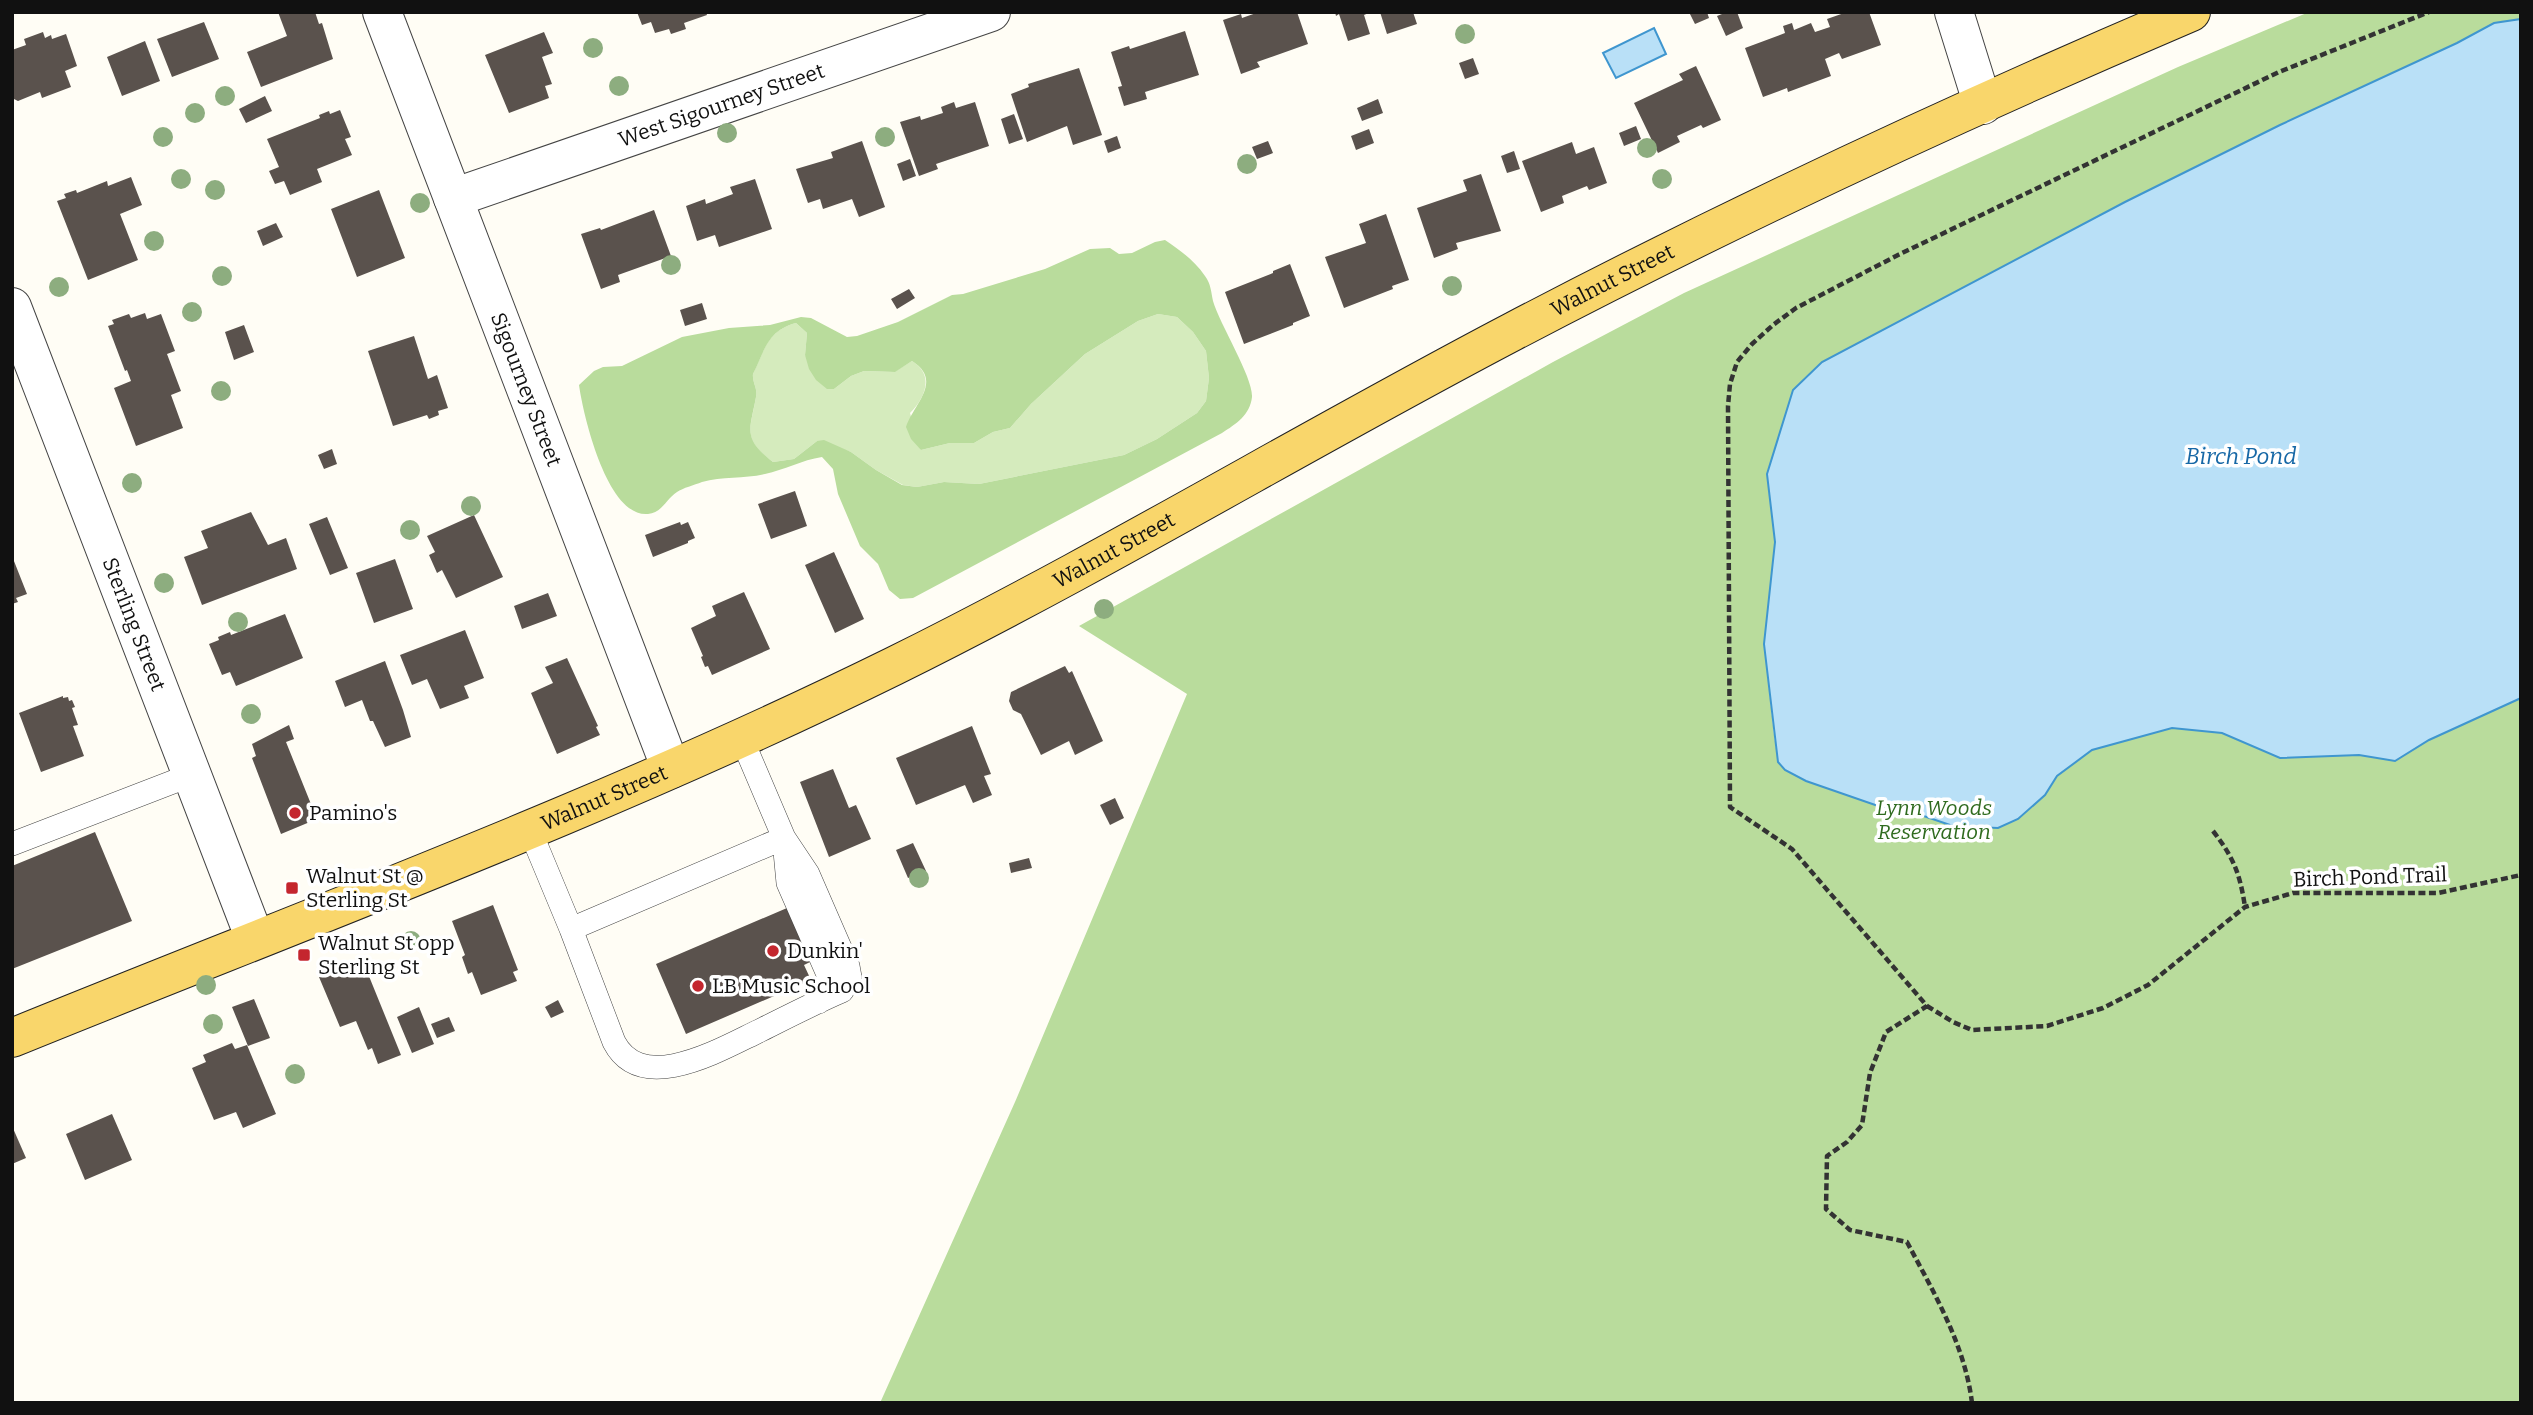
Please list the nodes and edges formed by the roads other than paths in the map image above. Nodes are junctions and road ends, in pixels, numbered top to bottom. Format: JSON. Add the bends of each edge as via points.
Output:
{"nodes":[{"id":1,"x":382,"y":12,"type":"edge"},
{"id":2,"x":1954,"y":12,"type":"edge"},
{"id":3,"x":2191,"y":12,"type":"edge"},
{"id":4,"x":988,"y":13,"type":"edge"},
{"id":5,"x":1983,"y":105,"type":"junction"},
{"id":6,"x":453,"y":198,"type":"junction"},
{"id":7,"x":12,"y":307,"type":"edge"},
{"id":8,"x":741,"y":737,"type":"junction"},
{"id":9,"x":671,"y":769,"type":"junction"},
{"id":10,"x":191,"y":775,"type":"junction"},
{"id":11,"x":529,"y":828,"type":"junction"},
{"id":12,"x":784,"y":838,"type":"junction"},
{"id":13,"x":12,"y":844,"type":"edge"},
{"id":14,"x":571,"y":929,"type":"junction"},
{"id":15,"x":255,"y":939,"type":"junction"},
{"id":16,"x":12,"y":1038,"type":"edge"}],
"edges":[{"from":1,"to":6,"type":"street","name":"Sigourney Street"},
{"from":2,"to":5,"type":"street"},
{"from":3,"to":5,"type":"main road","name":"Walnut Street"},
{"from":4,"to":6,"type":"street","name":"West Sigourney Street"},
{"from":5,"to":8,"type":"main road","name":"Walnut Street","via":[[1597,288],[1039,591],[891,668]]},
{"from":6,"to":9,"type":"street","name":"Sigourney Street"},
{"from":7,"to":10,"type":"street","name":"Sterling Street"},
{"from":8,"to":9,"type":"main road","name":"Walnut Street"},
{"from":8,"to":12,"type":"lane"},
{"from":9,"to":11,"type":"main road","name":"Walnut Street"},
{"from":10,"to":13,"type":"lane"},
{"from":10,"to":15,"type":"street","name":"Sterling Street"},
{"from":11,"to":14,"type":"lane"},
{"from":11,"to":15,"type":"main road","name":"Walnut Street"},
{"from":12,"to":14,"type":"lane"},
{"from":12,"to":14,"type":"lane","via":[[808,874],[850,970],[849,981],[842,991],[704,1057],[646,1066],[618,1050]]},
{"from":15,"to":16,"type":"main road","name":"Walnut Street"}]}
